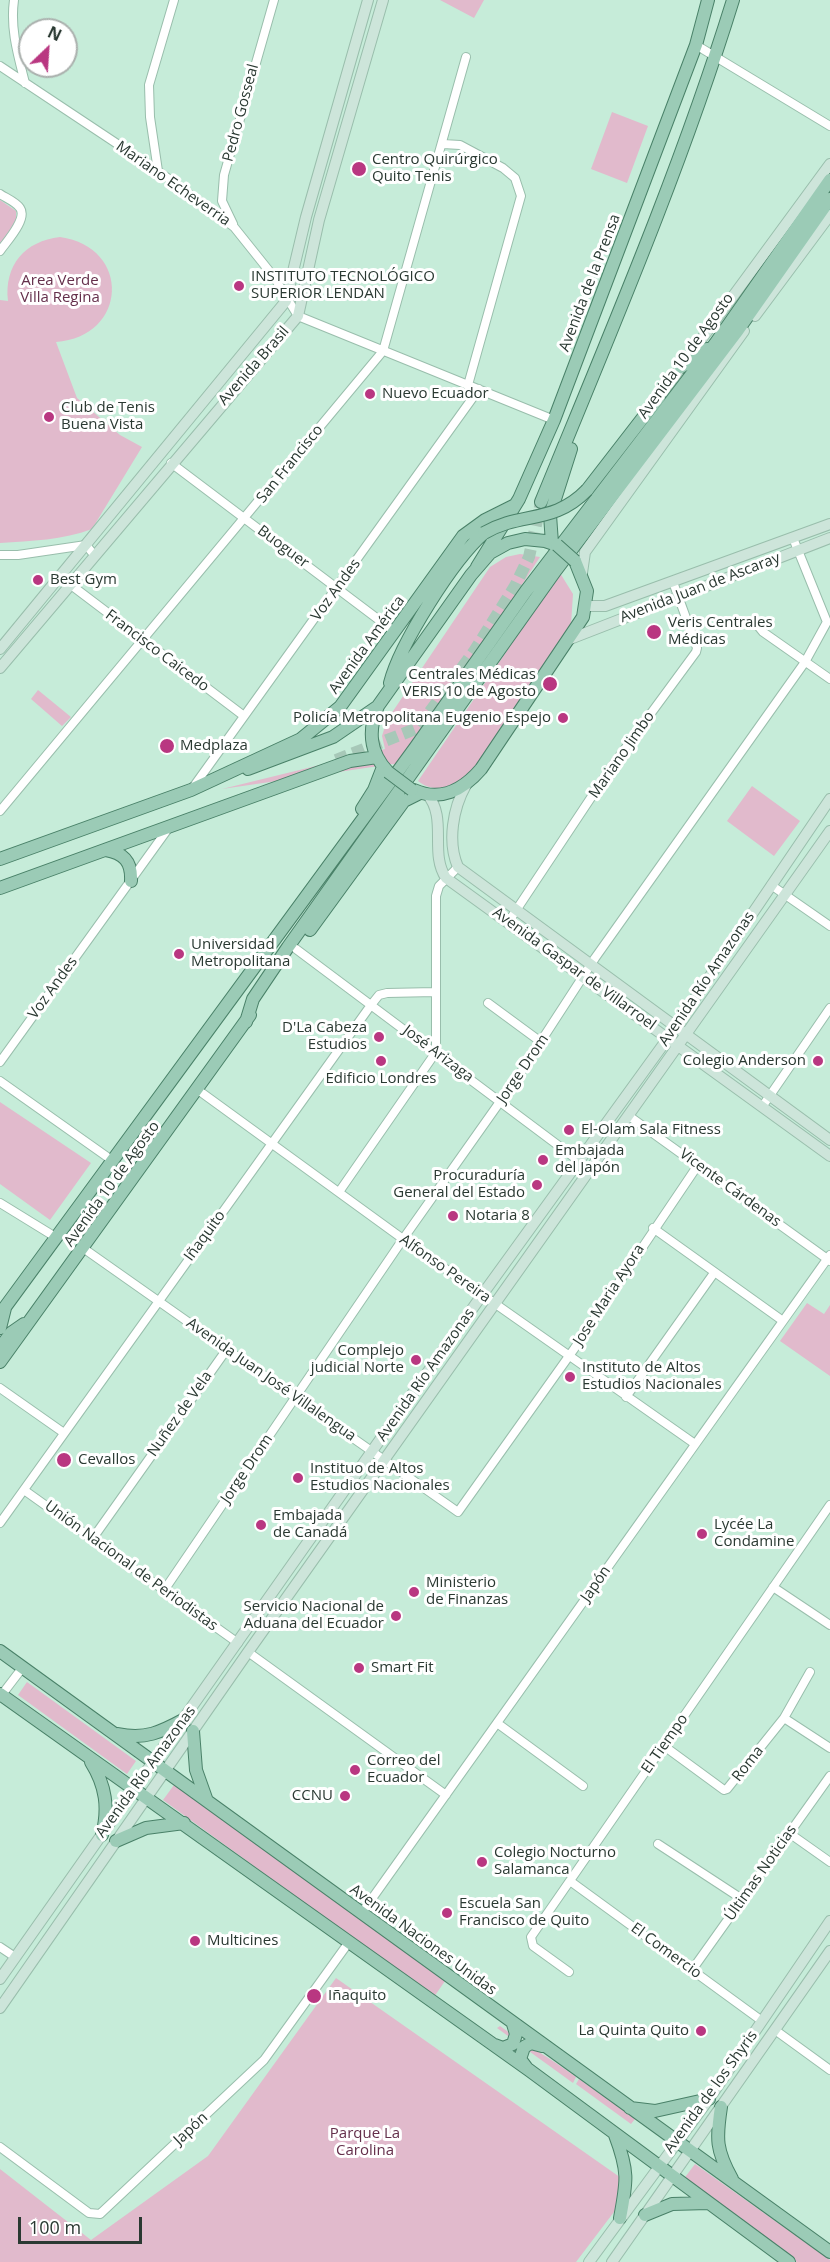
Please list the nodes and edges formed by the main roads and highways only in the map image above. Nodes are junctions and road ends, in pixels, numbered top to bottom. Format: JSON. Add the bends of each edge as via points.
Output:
{"nodes":[{"id":1,"x":368,"y":0,"type":"edge"},
{"id":2,"x":383,"y":0,"type":"edge"},
{"id":3,"x":708,"y":0,"type":"edge"},
{"id":4,"x":734,"y":0,"type":"edge"},
{"id":5,"x":830,"y":164,"type":"edge"},
{"id":6,"x":830,"y":180,"type":"edge"},
{"id":7,"x":830,"y":199,"type":"edge"},
{"id":8,"x":830,"y":215,"type":"edge"},
{"id":9,"x":622,"y":306,"type":"junction"},
{"id":10,"x":715,"y":344,"type":"junction"},
{"id":11,"x":681,"y":367,"type":"junction"},
{"id":12,"x":659,"y":397,"type":"joint"},
{"id":13,"x":541,"y":502,"type":"tunnel mouth"},
{"id":14,"x":515,"y":505,"type":"junction"},
{"id":15,"x":830,"y":524,"type":"edge"},
{"id":16,"x":830,"y":538,"type":"edge"},
{"id":17,"x":554,"y":544,"type":"junction"},
{"id":18,"x":477,"y":567,"type":"junction"},
{"id":19,"x":582,"y":573,"type":"junction"},
{"id":20,"x":587,"y":606,"type":"junction"},
{"id":21,"x":570,"y":639,"type":"junction"},
{"id":22,"x":0,"y":649,"type":"edge"},
{"id":23,"x":0,"y":668,"type":"edge"},
{"id":24,"x":388,"y":689,"type":"junction"},
{"id":25,"x":378,"y":706,"type":"junction"},
{"id":26,"x":382,"y":766,"type":"junction"},
{"id":27,"x":219,"y":777,"type":"junction"},
{"id":28,"x":466,"y":785,"type":"junction"},
{"id":29,"x":251,"y":792,"type":"dead end"},
{"id":30,"x":420,"y":792,"type":"junction"},
{"id":31,"x":830,"y":799,"type":"edge"},
{"id":32,"x":170,"y":826,"type":"junction"},
{"id":33,"x":830,"y":831,"type":"edge"},
{"id":34,"x":105,"y":849,"type":"junction"},
{"id":35,"x":0,"y":859,"type":"edge"},
{"id":36,"x":131,"y":881,"type":"road end"},
{"id":37,"x":0,"y":888,"type":"edge"},
{"id":38,"x":228,"y":1005,"type":"junction"},
{"id":39,"x":246,"y":1022,"type":"junction"},
{"id":40,"x":675,"y":1026,"type":"junction"},
{"id":41,"x":688,"y":1035,"type":"junction"},
{"id":42,"x":668,"y":1038,"type":"junction"},
{"id":43,"x":680,"y":1047,"type":"junction"},
{"id":44,"x":830,"y":1140,"type":"edge"},
{"id":45,"x":830,"y":1156,"type":"edge"},
{"id":46,"x":3,"y":1310,"type":"edge"},
{"id":47,"x":33,"y":1318,"type":"junction"},
{"id":48,"x":0,"y":1328,"type":"edge"},
{"id":49,"x":0,"y":1348,"type":"edge"},
{"id":50,"x":0,"y":1362,"type":"edge"},
{"id":51,"x":0,"y":1651,"type":"edge"},
{"id":52,"x":0,"y":1695,"type":"edge"},
{"id":53,"x":184,"y":1719,"type":"junction"},
{"id":54,"x":193,"y":1731,"type":"junction"},
{"id":55,"x":112,"y":1733,"type":"junction"},
{"id":56,"x":87,"y":1756,"type":"junction"},
{"id":57,"x":152,"y":1762,"type":"junction"},
{"id":58,"x":165,"y":1771,"type":"junction"},
{"id":59,"x":134,"y":1788,"type":"junction"},
{"id":60,"x":147,"y":1797,"type":"junction"},
{"id":61,"x":207,"y":1802,"type":"junction"},
{"id":62,"x":184,"y":1823,"type":"junction"},
{"id":63,"x":102,"y":1834,"type":"junction"},
{"id":64,"x":116,"y":1841,"type":"junction"},
{"id":65,"x":830,"y":1921,"type":"edge"},
{"id":66,"x":830,"y":1951,"type":"edge"},
{"id":67,"x":0,"y":1979,"type":"edge"},
{"id":68,"x":0,"y":2008,"type":"edge"},
{"id":69,"x":513,"y":2024,"type":"junction"},
{"id":70,"x":483,"y":2038,"type":"junction"},
{"id":71,"x":548,"y":2050,"type":"junction"},
{"id":72,"x":529,"y":2070,"type":"junction"},
{"id":73,"x":709,"y":2099,"type":"junction"},
{"id":74,"x":721,"y":2107,"type":"junction"},
{"id":75,"x":629,"y":2108,"type":"junction"},
{"id":76,"x":615,"y":2134,"type":"junction"},
{"id":77,"x":675,"y":2142,"type":"junction"},
{"id":78,"x":690,"y":2151,"type":"junction"},
{"id":79,"x":658,"y":2166,"type":"junction"},
{"id":80,"x":672,"y":2176,"type":"junction"},
{"id":81,"x":734,"y":2183,"type":"junction"},
{"id":82,"x":708,"y":2203,"type":"junction"},
{"id":83,"x":645,"y":2215,"type":"junction"},
{"id":84,"x":620,"y":2218,"type":"junction"},
{"id":85,"x":830,"y":2252,"type":"edge"},
{"id":86,"x":589,"y":2262,"type":"edge"},
{"id":87,"x":612,"y":2262,"type":"edge"},
{"id":88,"x":789,"y":2262,"type":"edge"}],
"edges":[{"from":1,"to":22,"type":"main road","name":"Avenida Brasil","via":[[308,207],[286,301]]},
{"from":2,"to":23,"type":"main road","name":"Avenida Brasil","via":[[319,220],[298,316]]},
{"from":3,"to":14,"type":"main road","name":"Avenida de la Prensa","via":[[696,45],[554,420]]},
{"from":4,"to":9,"type":"main road"},
{"from":5,"to":11,"type":"main road","name":"Avenida 10 de Agosto"},
{"from":6,"to":10,"type":"main road","name":"Avenida 10 de Agosto"},
{"from":7,"to":39,"type":"main road","name":"Avenida 10 de Agosto","via":[[738,330],[556,570],[295,937],[253,999]]},
{"from":8,"to":19,"type":"main road","via":[[585,552]]},
{"from":9,"to":13,"type":"main road"},
{"from":9,"to":17,"type":"main road","via":[[555,495],[548,525]]},
{"from":10,"to":11,"type":"main road"},
{"from":10,"to":38,"type":"main road","name":"Avenida 10 de Agosto","via":[[526,591]]},
{"from":11,"to":12,"type":"main road","name":"Avenida 10 de Agosto"},
{"from":12,"to":24,"type":"main road","bridge":true,"via":[[575,501],[554,513],[506,522],[484,533],[466,551],[406,640]]},
{"from":14,"to":18,"type":"main road","name":"Avenida de la Prensa"},
{"from":14,"to":27,"type":"main road","name":"Avenida América","via":[[463,536],[340,707],[301,739]]},
{"from":15,"to":20,"type":"main road","name":"Avenida Juan de Ascaray","via":[[604,606]]},
{"from":16,"to":21,"type":"main road","name":"Avenida Juan de Ascaray"},
{"from":17,"to":18,"type":"main road","via":[[517,540],[495,549]]},
{"from":17,"to":19,"type":"main road","bridge":true,"via":[[575,561]]},
{"from":18,"to":24,"type":"main road"},
{"from":19,"to":20,"type":"main road"},
{"from":20,"to":21,"type":"main road"},
{"from":21,"to":28,"type":"main road"},
{"from":24,"to":25,"type":"main road"},
{"from":25,"to":26,"type":"main road","via":[[371,734]]},
{"from":25,"to":27,"type":"main road","name":"Avenida América","via":[[333,736],[264,765]]},
{"from":26,"to":30,"type":"main road","bridge":true},
{"from":26,"to":32,"type":"main road","via":[[350,761]]},
{"from":26,"to":38,"type":"main road","name":"Avenida 10 de Agosto","via":[[374,790],[349,829],[238,981]]},
{"from":27,"to":35,"type":"main road","name":"Avenida América"},
{"from":28,"to":30,"type":"main road","name":"Avenida 10 de Agosto","via":[[447,794]]},
{"from":28,"to":40,"type":"main road","name":"Avenida Gaspar de Villarroel","via":[[453,816],[454,860],[458,867]]},
{"from":29,"to":32,"type":"main road","via":[[194,811]]},
{"from":30,"to":39,"type":"main road","name":"Avenida 10 de Agosto","via":[[404,801]]},
{"from":30,"to":42,"type":"main road","name":"Avenida Gaspar de Villarroel","via":[[436,809],[439,864],[446,878]]},
{"from":31,"to":40,"type":"main road","name":"Avenida Río Amazonas"},
{"from":32,"to":34,"type":"main road"},
{"from":33,"to":41,"type":"main road","name":"Avenida Río Amazonas"},
{"from":34,"to":36,"type":"main road","via":[[126,858]]},
{"from":34,"to":37,"type":"main road"},
{"from":38,"to":46,"type":"main road","name":"Avenida 10 de Agosto"},
{"from":39,"to":47,"type":"main road","name":"Avenida 10 de Agosto"},
{"from":40,"to":41,"type":"main road","name":"Avenida Gaspar de Villarroel"},
{"from":40,"to":42,"type":"main road","name":"Avenida Río Amazonas"},
{"from":41,"to":43,"type":"main road","name":"Avenida Río Amazonas"},
{"from":41,"to":44,"type":"main road","name":"Avenida Gaspar de Villarroel"},
{"from":42,"to":43,"type":"main road","name":"Avenida Gaspar de Villarroel"},
{"from":42,"to":53,"type":"main road","name":"Avenida Río Amazonas"},
{"from":43,"to":45,"type":"main road","name":"Avenida Gaspar de Villarroel"},
{"from":43,"to":54,"type":"main road","name":"Avenida Río Amazonas"},
{"from":46,"to":48,"type":"main road"},
{"from":47,"to":49,"type":"main road","via":[[11,1333]]},
{"from":47,"to":50,"type":"main road","name":"Avenida 10 de Agosto"},
{"from":51,"to":55,"type":"main road","name":"Avenida Naciones Unidas"},
{"from":52,"to":56,"type":"main road"},
{"from":53,"to":55,"type":"main road","via":[[150,1737]]},
{"from":53,"to":57,"type":"main road","name":"Avenida Río Amazonas"},
{"from":54,"to":58,"type":"main road","name":"Avenida Río Amazonas"},
{"from":54,"to":61,"type":"main road","via":[[196,1770]]},
{"from":55,"to":57,"type":"main road","name":"Avenida Naciones Unidas"},
{"from":56,"to":59,"type":"main road"},
{"from":56,"to":63,"type":"main road","via":[[104,1792],[107,1811]]},
{"from":57,"to":58,"type":"main road","name":"Avenida Naciones Unidas"},
{"from":57,"to":59,"type":"main road","name":"Avenida Río Amazonas"},
{"from":58,"to":60,"type":"main road","name":"Avenida Río Amazonas"},
{"from":58,"to":61,"type":"main road","name":"Avenida Naciones Unidas"},
{"from":59,"to":60,"type":"main road"},
{"from":59,"to":63,"type":"main road","name":"Avenida Río Amazonas"},
{"from":60,"to":62,"type":"main road"},
{"from":60,"to":64,"type":"main road","name":"Avenida Río Amazonas"},
{"from":61,"to":69,"type":"main road","name":"Avenida Naciones Unidas"},
{"from":62,"to":64,"type":"main road","via":[[146,1827]]},
{"from":62,"to":70,"type":"main road"},
{"from":63,"to":67,"type":"main road","name":"Avenida Río Amazonas"},
{"from":64,"to":68,"type":"main road","name":"Avenida Río Amazonas"},
{"from":65,"to":73,"type":"main road","name":"Avenida de los Shyris"},
{"from":66,"to":74,"type":"main road","name":"Avenida de los Shyris"},
{"from":69,"to":70,"type":"main road","via":[[516,2034],[510,2046],[503,2048]]},
{"from":69,"to":71,"type":"main road","name":"Avenida Naciones Unidas"},
{"from":70,"to":72,"type":"main road"},
{"from":71,"to":72,"type":"main road","via":[[537,2043],[524,2047],[520,2059]]},
{"from":71,"to":75,"type":"main road","name":"Avenida Naciones Unidas"},
{"from":72,"to":76,"type":"main road"},
{"from":73,"to":75,"type":"main road","via":[[655,2111]]},
{"from":73,"to":77,"type":"main road","name":"Avenida de los Shyris"},
{"from":74,"to":78,"type":"main road","name":"Avenida de los Shyris"},
{"from":74,"to":81,"type":"main road","via":[[716,2132],[719,2154]]},
{"from":75,"to":77,"type":"main road","name":"Avenida Naciones Unidas"},
{"from":76,"to":79,"type":"main road"},
{"from":76,"to":84,"type":"main road","via":[[627,2176]]},
{"from":77,"to":78,"type":"main road","name":"Avenida Naciones Unidas"},
{"from":77,"to":79,"type":"main road","name":"Avenida de los Shyris"},
{"from":78,"to":80,"type":"main road","name":"Avenida de los Shyris"},
{"from":78,"to":81,"type":"main road","name":"Avenida Naciones Unidas"},
{"from":79,"to":80,"type":"main road"},
{"from":79,"to":84,"type":"main road","name":"Avenida de los Shyris"},
{"from":80,"to":82,"type":"main road"},
{"from":80,"to":83,"type":"main road","name":"Avenida de los Shyris"},
{"from":81,"to":85,"type":"main road","name":"Avenida Naciones Unidas"},
{"from":82,"to":83,"type":"main road","via":[[672,2204]]},
{"from":82,"to":88,"type":"main road"},
{"from":83,"to":87,"type":"main road","name":"Avenida de los Shyris"},
{"from":84,"to":86,"type":"main road","name":"Avenida de los Shyris"}]}
